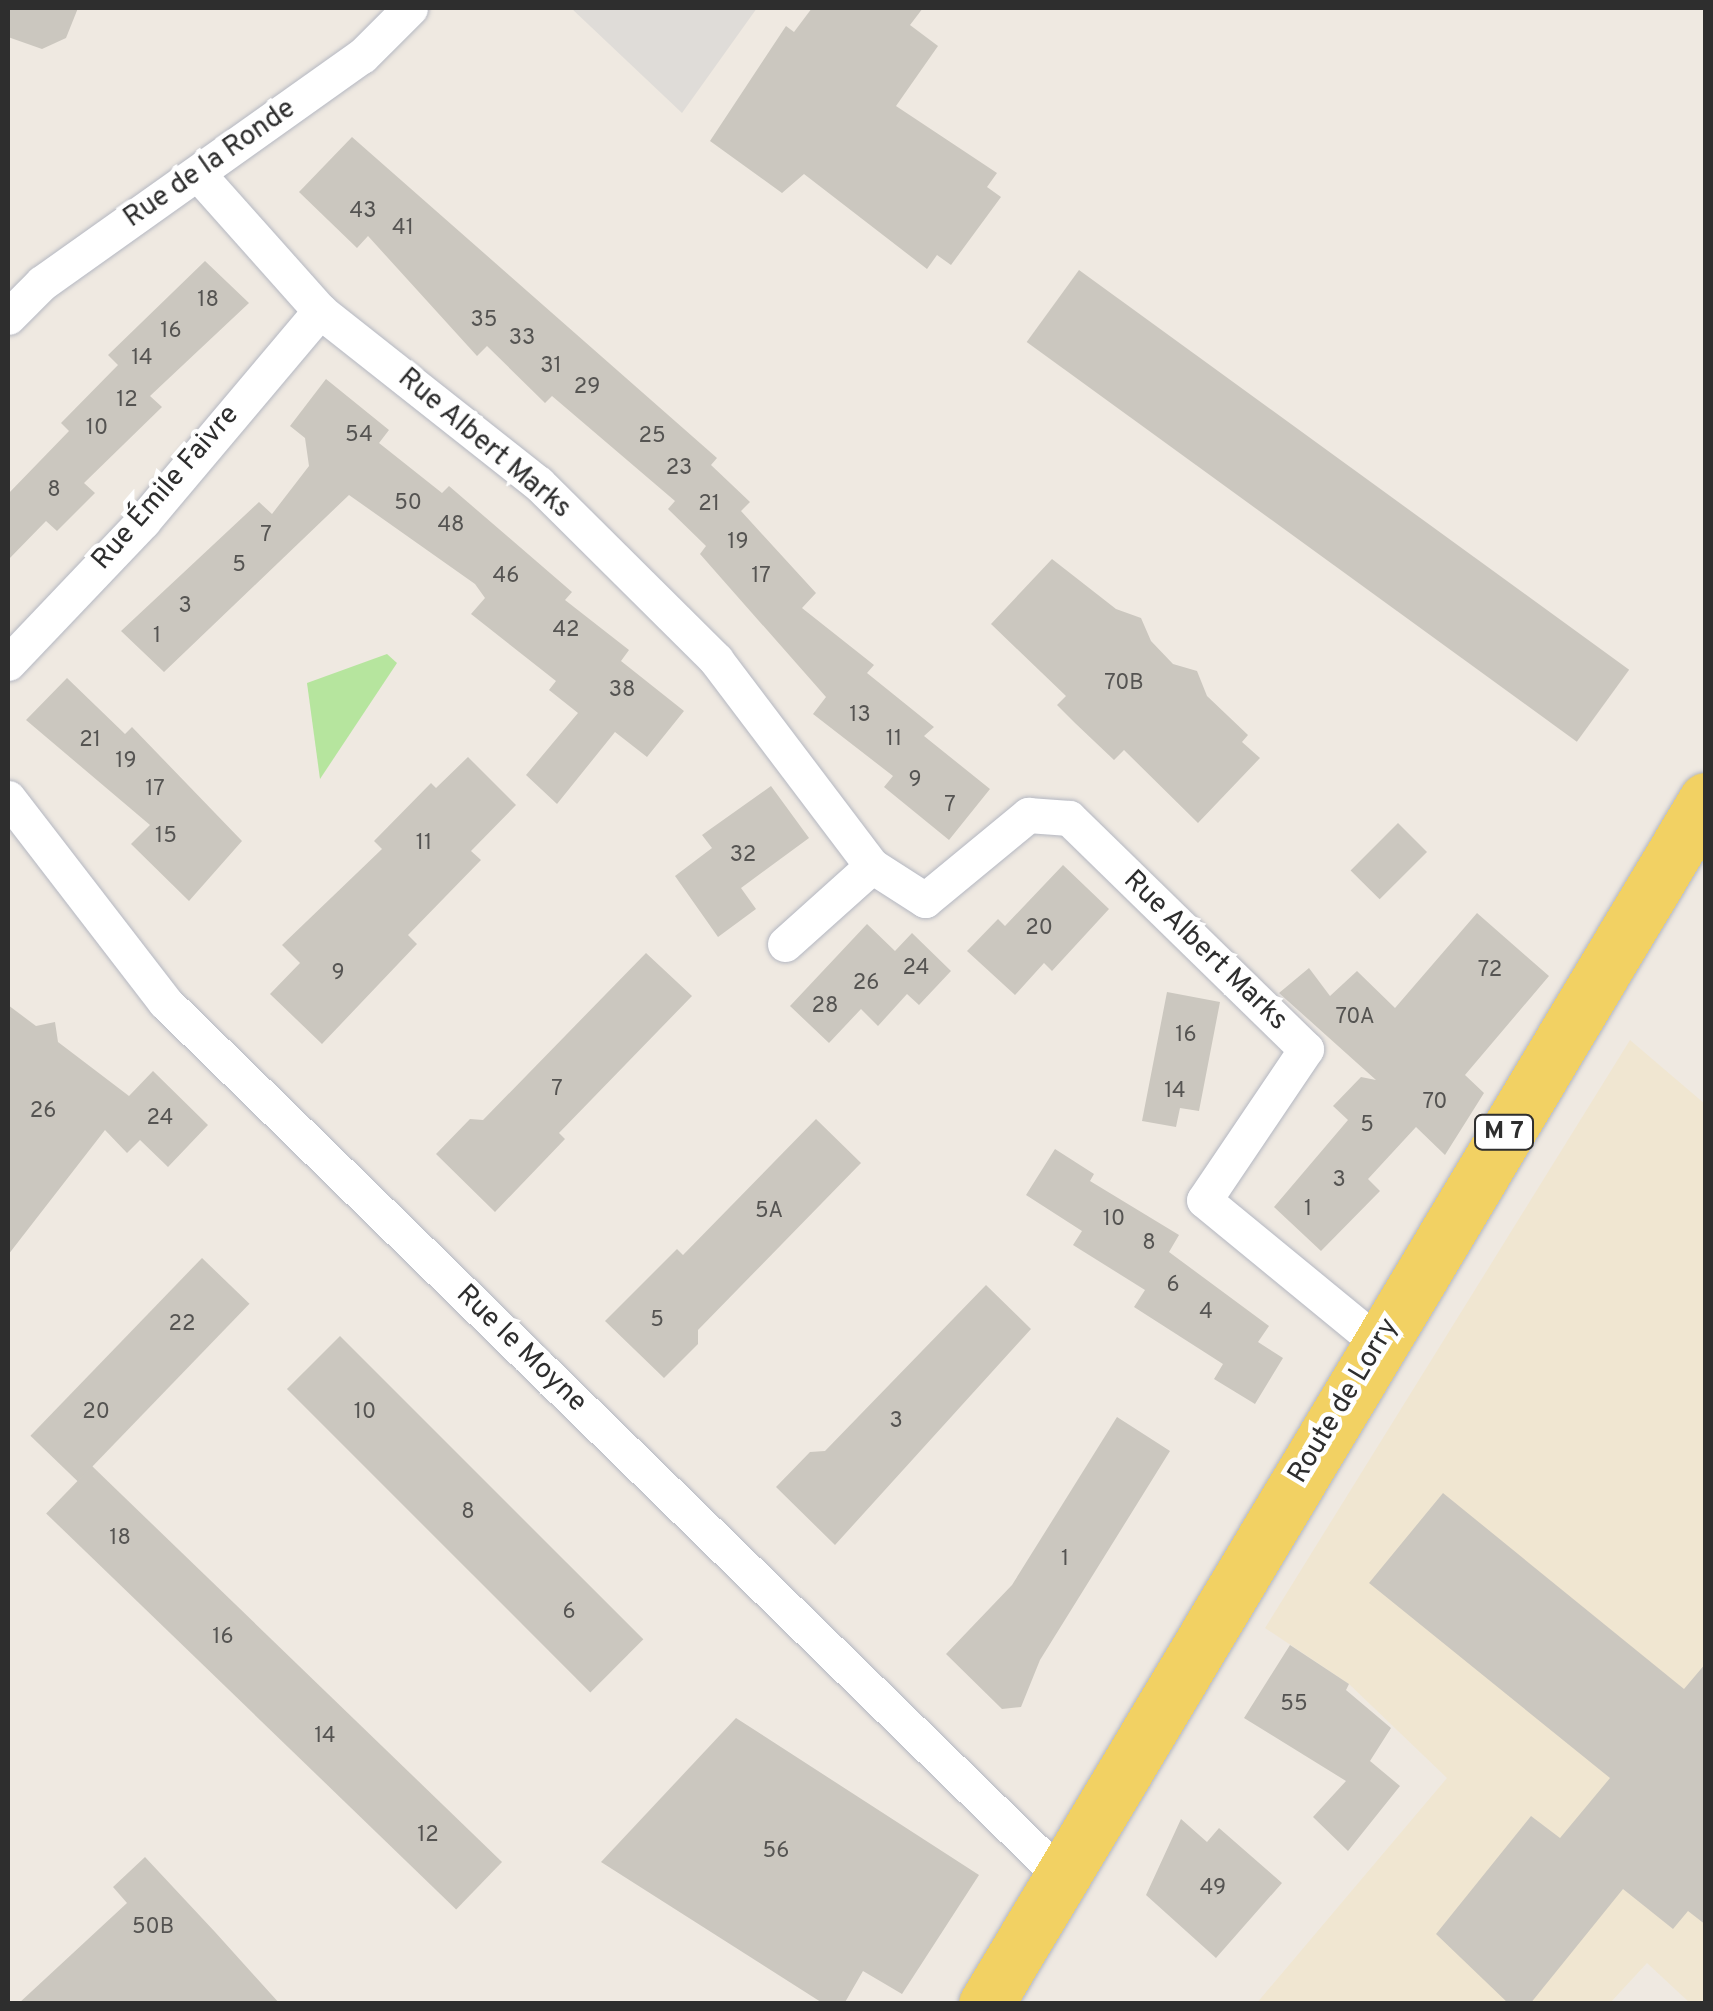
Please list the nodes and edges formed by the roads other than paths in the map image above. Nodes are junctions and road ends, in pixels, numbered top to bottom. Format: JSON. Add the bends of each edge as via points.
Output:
{"nodes":[{"id":1,"x":410,"y":8,"type":"edge"},
{"id":2,"x":198,"y":174,"type":"junction"},
{"id":3,"x":320,"y":311,"type":"junction"},
{"id":4,"x":8,"y":317,"type":"edge"},
{"id":5,"x":8,"y":663,"type":"edge"},
{"id":6,"x":8,"y":798,"type":"edge"},
{"id":7,"x":1706,"y":800,"type":"edge"},
{"id":8,"x":872,"y":866,"type":"junction"},
{"id":9,"x":785,"y":944,"type":"dead end"},
{"id":10,"x":1378,"y":1344,"type":"junction"},
{"id":11,"x":1061,"y":1876,"type":"junction"},
{"id":12,"x":986,"y":2004,"type":"edge"}],
"edges":[{"from":1,"to":2,"type":"street","name":"Rue de la Ronde","via":[[362,56]]},
{"from":2,"to":3,"type":"street","name":"Rue Albert Marks"},
{"from":2,"to":4,"type":"street","name":"Rue de la Ronde","via":[[42,283]]},
{"from":3,"to":5,"type":"street","name":"Rue Émile Faivre","via":[[143,521]]},
{"from":3,"to":8,"type":"street","name":"Rue Albert Marks","via":[[538,482],[716,660]]},
{"from":6,"to":11,"type":"street","name":"Rue le Moyne","via":[[165,1002]]},
{"from":7,"to":10,"type":"main road","name":"Route de Lorry","number":"M 7"},
{"from":8,"to":9,"type":"street"},
{"from":8,"to":10,"type":"street","name":"Rue Albert Marks","via":[[925,900],[1028,816],[1069,818],[1306,1050],[1204,1200]]},
{"from":10,"to":11,"type":"main road","name":"Route de Lorry","number":"M 7"},
{"from":11,"to":12,"type":"main road","name":"Route de Lorry","number":"M 7"}]}
